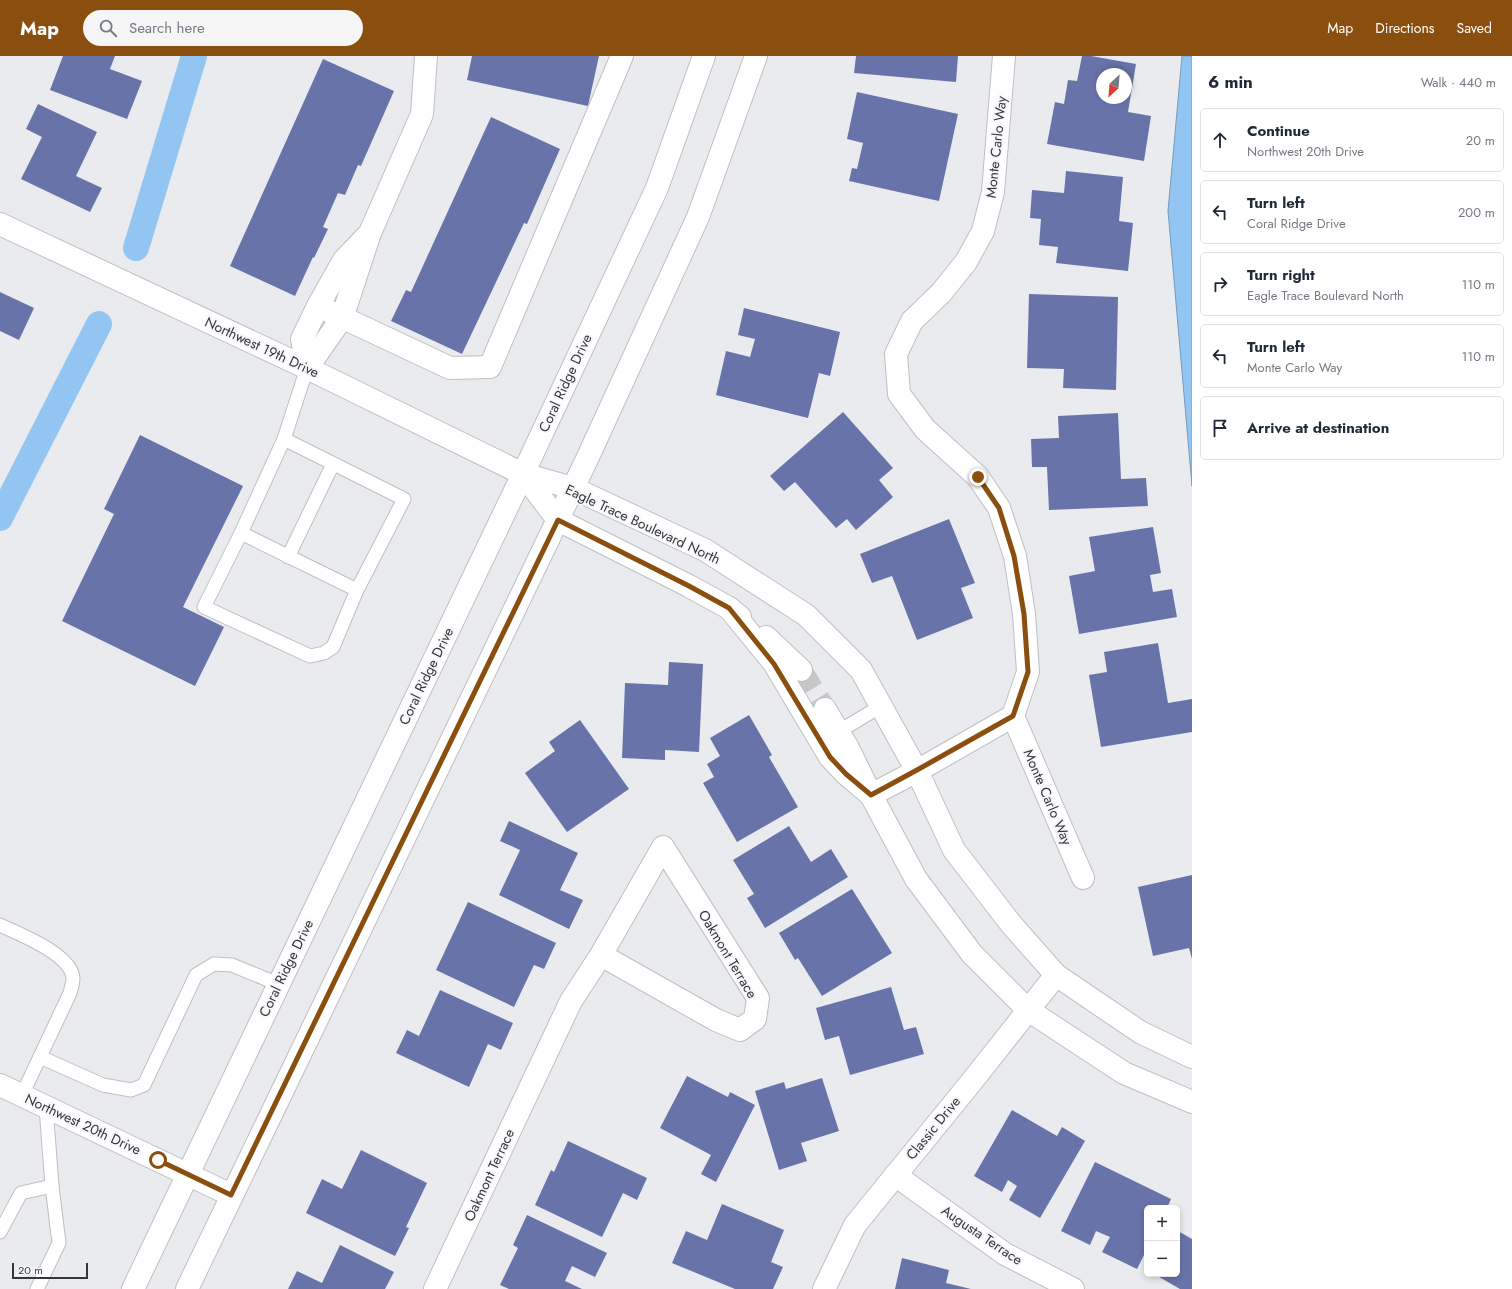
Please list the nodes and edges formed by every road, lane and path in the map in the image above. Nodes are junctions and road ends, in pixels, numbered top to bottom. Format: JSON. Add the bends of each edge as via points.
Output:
{"nodes":[{"id":1,"x":426,"y":56,"type":"edge"},
{"id":2,"x":622,"y":56,"type":"edge"},
{"id":3,"x":704,"y":56,"type":"edge"},
{"id":4,"x":756,"y":56,"type":"edge"},
{"id":5,"x":1004,"y":56,"type":"edge"},
{"id":6,"x":0,"y":224,"type":"edge"},
{"id":7,"x":370,"y":232,"type":"junction"},
{"id":8,"x":318,"y":306,"type":"junction"},
{"id":9,"x":342,"y":318,"type":"junction"},
{"id":10,"x":308,"y":368,"type":"junction"},
{"id":11,"x":284,"y":439,"type":"junction"},
{"id":12,"x":333,"y":464,"type":"junction"},
{"id":13,"x":522,"y":474,"type":"junction"},
{"id":14,"x":573,"y":488,"type":"junction"},
{"id":15,"x":558,"y":520,"type":"junction"},
{"id":16,"x":241,"y":533,"type":"junction"},
{"id":17,"x":288,"y":557,"type":"junction"},
{"id":18,"x":357,"y":590,"type":"junction"},
{"id":19,"x":729,"y":608,"type":"junction"},
{"id":20,"x":801,"y":670,"type":"tunnel mouth"},
{"id":21,"x":881,"y":706,"type":"junction"},
{"id":22,"x":825,"y":709,"type":"tunnel mouth"},
{"id":23,"x":1013,"y":716,"type":"junction"},
{"id":24,"x":838,"y":732,"type":"junction"},
{"id":25,"x":917,"y":770,"type":"junction"},
{"id":26,"x":871,"y":795,"type":"junction"},
{"id":27,"x":1083,"y":878,"type":"dead end"},
{"id":28,"x":0,"y":925,"type":"edge"},
{"id":29,"x":601,"y":955,"type":"junction"},
{"id":30,"x":1056,"y":975,"type":"junction"},
{"id":31,"x":278,"y":984,"type":"junction"},
{"id":32,"x":1028,"y":1010,"type":"junction"},
{"id":33,"x":40,"y":1057,"type":"junction"},
{"id":34,"x":1192,"y":1057,"type":"edge"},
{"id":35,"x":0,"y":1085,"type":"edge"},
{"id":36,"x":22,"y":1095,"type":"junction"},
{"id":37,"x":1192,"y":1102,"type":"edge"},
{"id":38,"x":46,"y":1107,"type":"junction"},
{"id":39,"x":188,"y":1174,"type":"junction"},
{"id":40,"x":895,"y":1175,"type":"junction"},
{"id":41,"x":52,"y":1186,"type":"junction"},
{"id":42,"x":231,"y":1195,"type":"junction"},
{"id":43,"x":0,"y":1232,"type":"edge"},
{"id":44,"x":37,"y":1289,"type":"edge"},
{"id":45,"x":134,"y":1289,"type":"edge"},
{"id":46,"x":187,"y":1289,"type":"edge"},
{"id":47,"x":434,"y":1289,"type":"edge"},
{"id":48,"x":824,"y":1289,"type":"edge"},
{"id":49,"x":1073,"y":1289,"type":"edge"}],
"edges":[{"from":1,"to":7,"type":"street","via":[[422,114]]},
{"from":2,"to":9,"type":"street","via":[[490,367],[450,368]]},
{"from":3,"to":13,"type":"street","name":"Coral Ridge Drive","via":[[656,188]]},
{"from":4,"to":14,"type":"street","via":[[698,217]]},
{"from":5,"to":23,"type":"street","name":"Monte Carlo Way","via":[[993,192],[983,231],[956,275],[912,321],[896,354],[899,394],[925,429],[978,477],[999,508],[1014,556],[1024,614],[1028,672]]},
{"from":6,"to":10,"type":"street","name":"Northwest 19th Drive"},
{"from":7,"to":8,"type":"street","via":[[344,260]]},
{"from":7,"to":9,"type":"street"},
{"from":8,"to":9,"type":"street"},
{"from":8,"to":10,"type":"street","via":[[302,339]]},
{"from":9,"to":10,"type":"street"},
{"from":10,"to":11,"type":"lane"},
{"from":10,"to":13,"type":"street","name":"Northwest 19th Drive"},
{"from":11,"to":12,"type":"lane"},
{"from":11,"to":16,"type":"lane"},
{"from":12,"to":17,"type":"lane"},
{"from":12,"to":18,"type":"lane","via":[[404,499]]},
{"from":13,"to":14,"type":"street","name":"Eagle Trace Boulevard North"},
{"from":13,"to":15,"type":"street","name":"Eagle Trace Boulevard North"},
{"from":13,"to":31,"type":"street","name":"Coral Ridge Drive"},
{"from":14,"to":15,"type":"street"},
{"from":14,"to":21,"type":"street","name":"Eagle Trace Boulevard North","via":[[705,550],[806,615],[861,670]]},
{"from":15,"to":19,"type":"street","name":"Eagle Trace Boulevard North"},
{"from":15,"to":42,"type":"street"},
{"from":16,"to":17,"type":"lane"},
{"from":16,"to":18,"type":"lane","via":[[204,607],[310,656],[324,653],[333,647]]},
{"from":17,"to":18,"type":"lane"},
{"from":19,"to":20,"type":"street","name":"Eagle Trace Boulevard North","via":[[773,643]]},
{"from":19,"to":26,"type":"street","name":"Eagle Trace Boulevard North","via":[[774,664],[830,757]]},
{"from":21,"to":24,"type":"lane"},
{"from":21,"to":25,"type":"street","name":"Eagle Trace Boulevard North"},
{"from":22,"to":24,"type":"street","name":"Eagle Trace Boulevard North"},
{"from":23,"to":25,"type":"street"},
{"from":23,"to":27,"type":"street","name":"Monte Carlo Way"},
{"from":24,"to":26,"type":"street","name":"Eagle Trace Boulevard North"},
{"from":25,"to":26,"type":"street"},
{"from":25,"to":30,"type":"street","name":"Eagle Trace Boulevard North","via":[[954,850],[1011,924]]},
{"from":26,"to":32,"type":"street","name":"Eagle Trace Boulevard North","via":[[916,879],[972,954]]},
{"from":28,"to":33,"type":"lane","via":[[46,947],[66,963],[73,977],[70,993]]},
{"from":29,"to":29,"type":"street","name":"Oakmont Terrace","via":[[716,1020],[740,1030],[754,1019],[758,998],[663,847]]},
{"from":29,"to":47,"type":"street","name":"Oakmont Terrace","via":[[571,1001]]},
{"from":30,"to":32,"type":"street","name":"Classic Drive"},
{"from":30,"to":34,"type":"street","name":"Eagle Trace Boulevard North","via":[[1140,1032]]},
{"from":31,"to":33,"type":"lane","via":[[232,965],[214,964],[196,975],[144,1084],[131,1090],[102,1085]]},
{"from":31,"to":39,"type":"street","name":"Coral Ridge Drive"},
{"from":32,"to":37,"type":"street","name":"Eagle Trace Boulevard North","via":[[1124,1073]]},
{"from":32,"to":40,"type":"street","name":"Classic Drive"},
{"from":33,"to":36,"type":"lane"},
{"from":35,"to":36,"type":"street","name":"Northwest 20th Drive"},
{"from":36,"to":38,"type":"street","name":"Northwest 20th Drive"},
{"from":38,"to":39,"type":"street","name":"Northwest 20th Drive"},
{"from":38,"to":41,"type":"lane"},
{"from":39,"to":42,"type":"street","name":"Northwest 20th Drive"},
{"from":39,"to":45,"type":"street","name":"Coral Ridge Drive"},
{"from":40,"to":48,"type":"street","name":"Classic Drive","via":[[855,1225]]},
{"from":40,"to":49,"type":"street","name":"Augusta Terrace","via":[[1006,1254]]},
{"from":41,"to":43,"type":"lane","via":[[21,1193]]},
{"from":41,"to":44,"type":"lane","via":[[59,1243]]},
{"from":42,"to":46,"type":"street"}]}
